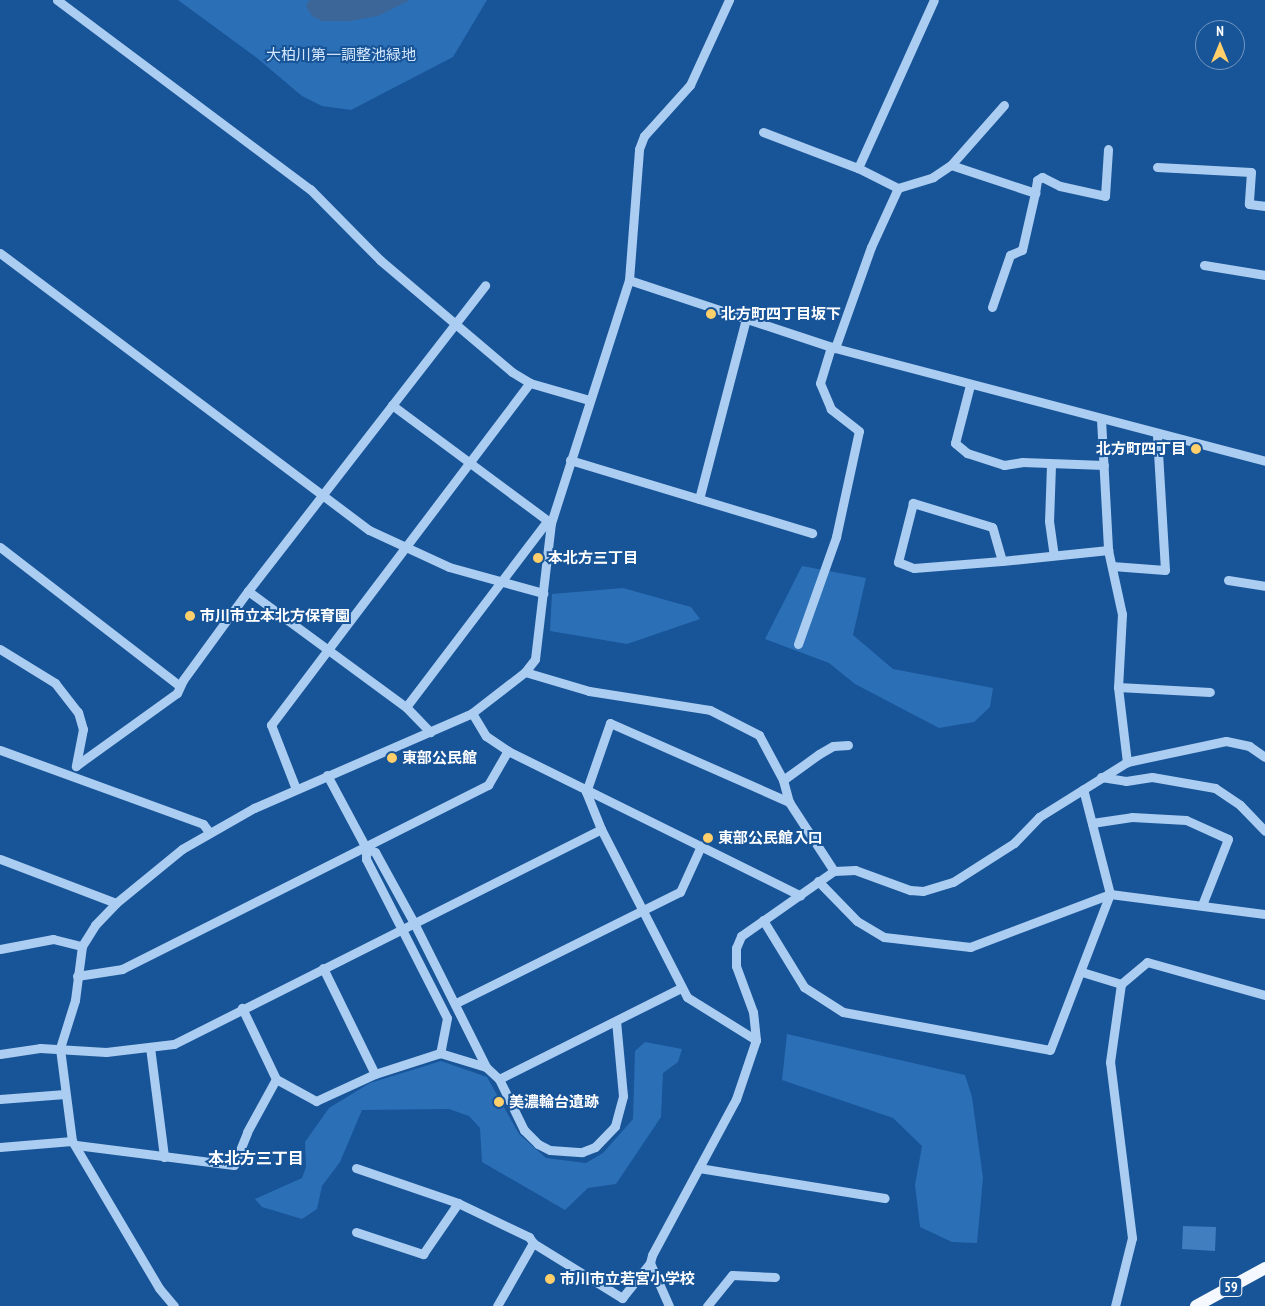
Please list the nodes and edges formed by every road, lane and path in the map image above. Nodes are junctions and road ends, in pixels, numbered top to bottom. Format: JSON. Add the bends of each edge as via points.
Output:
{"nodes":[{"id":1,"x":57,"y":0,"type":"edge"},
{"id":2,"x":729,"y":0,"type":"edge"},
{"id":3,"x":934,"y":0,"type":"edge"},
{"id":4,"x":1004,"y":105,"type":"dead end"},
{"id":5,"x":763,"y":132,"type":"dead end"},
{"id":6,"x":1108,"y":149,"type":"dead end"},
{"id":7,"x":951,"y":166,"type":"junction"},
{"id":8,"x":1157,"y":167,"type":"dead end"},
{"id":9,"x":858,"y":168,"type":"junction"},
{"id":10,"x":898,"y":188,"type":"junction"},
{"id":11,"x":1035,"y":193,"type":"junction"},
{"id":12,"x":1265,"y":206,"type":"edge"},
{"id":13,"x":0,"y":253,"type":"edge"},
{"id":14,"x":1204,"y":265,"type":"dead end"},
{"id":15,"x":1265,"y":275,"type":"edge"},
{"id":16,"x":629,"y":280,"type":"junction"},
{"id":17,"x":485,"y":285,"type":"dead end"},
{"id":18,"x":992,"y":307,"type":"dead end"},
{"id":19,"x":746,"y":318,"type":"junction"},
{"id":20,"x":455,"y":324,"type":"junction"},
{"id":21,"x":833,"y":348,"type":"junction"},
{"id":22,"x":530,"y":383,"type":"junction"},
{"id":23,"x":970,"y":385,"type":"junction"},
{"id":24,"x":589,"y":400,"type":"junction"},
{"id":25,"x":392,"y":404,"type":"junction"},
{"id":26,"x":1101,"y":419,"type":"junction"},
{"id":27,"x":1157,"y":434,"type":"junction"},
{"id":28,"x":570,"y":460,"type":"junction"},
{"id":29,"x":1265,"y":461,"type":"edge"},
{"id":30,"x":470,"y":462,"type":"junction"},
{"id":31,"x":1051,"y":465,"type":"junction"},
{"id":32,"x":1104,"y":465,"type":"junction"},
{"id":33,"x":321,"y":496,"type":"junction"},
{"id":34,"x":699,"y":499,"type":"junction"},
{"id":35,"x":549,"y":522,"type":"junction"},
{"id":36,"x":812,"y":533,"type":"dead end"},
{"id":37,"x":0,"y":547,"type":"edge"},
{"id":38,"x":404,"y":548,"type":"junction"},
{"id":39,"x":1108,"y":550,"type":"junction"},
{"id":40,"x":1054,"y":556,"type":"junction"},
{"id":41,"x":1002,"y":561,"type":"junction"},
{"id":42,"x":1112,"y":566,"type":"junction"},
{"id":43,"x":1228,"y":580,"type":"dead end"},
{"id":44,"x":500,"y":583,"type":"junction"},
{"id":45,"x":1265,"y":586,"type":"edge"},
{"id":46,"x":248,"y":591,"type":"junction"},
{"id":47,"x":543,"y":593,"type":"junction"},
{"id":48,"x":798,"y":644,"type":"dead end"},
{"id":49,"x":0,"y":649,"type":"edge"},
{"id":50,"x":329,"y":649,"type":"junction"},
{"id":51,"x":524,"y":672,"type":"junction"},
{"id":52,"x":180,"y":686,"type":"junction"},
{"id":53,"x":1118,"y":687,"type":"junction"},
{"id":54,"x":1210,"y":692,"type":"dead end"},
{"id":55,"x":406,"y":707,"type":"junction"},
{"id":56,"x":472,"y":713,"type":"junction"},
{"id":57,"x":430,"y":732,"type":"junction"},
{"id":58,"x":848,"y":746,"type":"dead end"},
{"id":59,"x":0,"y":750,"type":"edge"},
{"id":60,"x":508,"y":751,"type":"junction"},
{"id":61,"x":1265,"y":757,"type":"edge"},
{"id":62,"x":1127,"y":762,"type":"junction"},
{"id":63,"x":77,"y":765,"type":"junction"},
{"id":64,"x":71,"y":775,"type":"junction"},
{"id":65,"x":327,"y":775,"type":"junction"},
{"id":66,"x":1101,"y":778,"type":"junction"},
{"id":67,"x":783,"y":780,"type":"junction"},
{"id":68,"x":296,"y":789,"type":"junction"},
{"id":69,"x":1083,"y":789,"type":"junction"},
{"id":70,"x":586,"y":792,"type":"junction"},
{"id":71,"x":789,"y":802,"type":"junction"},
{"id":72,"x":1092,"y":823,"type":"junction"},
{"id":73,"x":601,"y":829,"type":"junction"},
{"id":74,"x":1265,"y":831,"type":"edge"},
{"id":75,"x":209,"y":832,"type":"junction"},
{"id":76,"x":701,"y":846,"type":"junction"},
{"id":77,"x":366,"y":848,"type":"junction"},
{"id":78,"x":0,"y":859,"type":"edge"},
{"id":79,"x":834,"y":871,"type":"junction"},
{"id":80,"x":818,"y":881,"type":"junction"},
{"id":81,"x":1110,"y":894,"type":"junction"},
{"id":82,"x":800,"y":895,"type":"junction"},
{"id":83,"x":116,"y":903,"type":"junction"},
{"id":84,"x":1202,"y":905,"type":"junction"},
{"id":85,"x":642,"y":911,"type":"junction"},
{"id":86,"x":1265,"y":914,"type":"edge"},
{"id":87,"x":763,"y":920,"type":"junction"},
{"id":88,"x":414,"y":923,"type":"junction"},
{"id":89,"x":403,"y":929,"type":"junction"},
{"id":90,"x":82,"y":946,"type":"junction"},
{"id":91,"x":0,"y":948,"type":"edge"},
{"id":92,"x":323,"y":968,"type":"junction"},
{"id":93,"x":1082,"y":972,"type":"junction"},
{"id":94,"x":77,"y":976,"type":"junction"},
{"id":95,"x":1121,"y":984,"type":"junction"},
{"id":96,"x":681,"y":988,"type":"junction"},
{"id":97,"x":1265,"y":995,"type":"edge"},
{"id":98,"x":456,"y":1003,"type":"junction"},
{"id":99,"x":242,"y":1008,"type":"junction"},
{"id":100,"x":616,"y":1021,"type":"junction"},
{"id":101,"x":756,"y":1040,"type":"junction"},
{"id":102,"x":150,"y":1047,"type":"junction"},
{"id":103,"x":60,"y":1048,"type":"junction"},
{"id":104,"x":440,"y":1053,"type":"junction"},
{"id":105,"x":0,"y":1054,"type":"edge"},
{"id":106,"x":486,"y":1067,"type":"junction"},
{"id":107,"x":375,"y":1074,"type":"junction"},
{"id":108,"x":276,"y":1079,"type":"junction"},
{"id":109,"x":499,"y":1079,"type":"junction"},
{"id":110,"x":65,"y":1094,"type":"junction"},
{"id":111,"x":0,"y":1100,"type":"edge"},
{"id":112,"x":74,"y":1143,"type":"junction"},
{"id":113,"x":0,"y":1147,"type":"edge"},
{"id":114,"x":164,"y":1157,"type":"junction"},
{"id":115,"x":356,"y":1168,"type":"dead end"},
{"id":116,"x":699,"y":1168,"type":"junction"},
{"id":117,"x":885,"y":1198,"type":"dead end"},
{"id":118,"x":458,"y":1203,"type":"junction"},
{"id":119,"x":356,"y":1232,"type":"dead end"},
{"id":120,"x":533,"y":1243,"type":"junction"},
{"id":121,"x":650,"y":1263,"type":"junction"},
{"id":122,"x":1265,"y":1268,"type":"edge"},
{"id":123,"x":775,"y":1276,"type":"dead end"},
{"id":124,"x":174,"y":1306,"type":"edge"},
{"id":125,"x":497,"y":1306,"type":"edge"},
{"id":126,"x":669,"y":1306,"type":"edge"},
{"id":127,"x":707,"y":1306,"type":"edge"},
{"id":128,"x":1116,"y":1306,"type":"edge"},
{"id":129,"x":1196,"y":1306,"type":"edge"}],
"edges":[{"from":1,"to":20,"type":"street","via":[[310,189],[380,260]]},
{"from":2,"to":16,"type":"street","via":[[690,85],[644,136],[639,149]]},
{"from":3,"to":9,"type":"street"},
{"from":4,"to":7,"type":"street"},
{"from":5,"to":9,"type":"street"},
{"from":6,"to":11,"type":"street","via":[[1105,196],[1060,186],[1042,177],[1037,180]]},
{"from":7,"to":10,"type":"street","via":[[932,177]]},
{"from":7,"to":11,"type":"street"},
{"from":8,"to":12,"type":"street","via":[[1251,172],[1249,204]]},
{"from":9,"to":10,"type":"street"},
{"from":10,"to":21,"type":"street","via":[[871,247]]},
{"from":11,"to":18,"type":"street","via":[[1022,250],[1010,255]]},
{"from":13,"to":33,"type":"street"},
{"from":14,"to":15,"type":"street"},
{"from":16,"to":19,"type":"street"},
{"from":16,"to":24,"type":"street"},
{"from":17,"to":20,"type":"street"},
{"from":19,"to":21,"type":"street"},
{"from":19,"to":34,"type":"street"},
{"from":20,"to":22,"type":"street"},
{"from":20,"to":25,"type":"street"},
{"from":21,"to":23,"type":"street"},
{"from":21,"to":48,"type":"street","via":[[820,383],[831,409],[859,431],[836,536]]},
{"from":22,"to":24,"type":"street"},
{"from":22,"to":30,"type":"street"},
{"from":23,"to":26,"type":"street"},
{"from":23,"to":31,"type":"street","via":[[955,443],[966,453],[1004,465],[1022,462]]},
{"from":24,"to":28,"type":"street"},
{"from":25,"to":30,"type":"street"},
{"from":25,"to":33,"type":"street"},
{"from":26,"to":27,"type":"street"},
{"from":26,"to":32,"type":"street"},
{"from":27,"to":29,"type":"street"},
{"from":27,"to":42,"type":"street","via":[[1166,570]]},
{"from":28,"to":34,"type":"street"},
{"from":28,"to":35,"type":"street"},
{"from":30,"to":35,"type":"street"},
{"from":30,"to":38,"type":"street"},
{"from":31,"to":32,"type":"street"},
{"from":31,"to":40,"type":"street","via":[[1049,521]]},
{"from":32,"to":39,"type":"street"},
{"from":33,"to":38,"type":"street","via":[[369,530]]},
{"from":33,"to":46,"type":"street"},
{"from":34,"to":36,"type":"street"},
{"from":35,"to":44,"type":"street"},
{"from":35,"to":47,"type":"street"},
{"from":37,"to":52,"type":"street"},
{"from":38,"to":44,"type":"street"},
{"from":38,"to":50,"type":"street"},
{"from":39,"to":40,"type":"street"},
{"from":39,"to":42,"type":"street"},
{"from":40,"to":41,"type":"street"},
{"from":41,"to":41,"type":"street","via":[[992,527],[914,503],[898,562],[914,568]]},
{"from":42,"to":53,"type":"street","via":[[1122,614]]},
{"from":43,"to":45,"type":"street"},
{"from":44,"to":47,"type":"street"},
{"from":44,"to":55,"type":"street"},
{"from":46,"to":50,"type":"street"},
{"from":46,"to":52,"type":"street"},
{"from":47,"to":51,"type":"street","via":[[538,650]]},
{"from":49,"to":63,"type":"street","via":[[55,683],[78,712],[84,729]]},
{"from":50,"to":55,"type":"street"},
{"from":50,"to":68,"type":"street","via":[[271,725]]},
{"from":51,"to":56,"type":"street"},
{"from":51,"to":67,"type":"street","via":[[589,691],[710,710],[759,735]]},
{"from":52,"to":63,"type":"street","via":[[176,694]]},
{"from":53,"to":54,"type":"street"},
{"from":53,"to":62,"type":"street"},
{"from":55,"to":57,"type":"street"},
{"from":56,"to":57,"type":"street"},
{"from":56,"to":60,"type":"street","via":[[486,736]]},
{"from":57,"to":65,"type":"street"},
{"from":58,"to":67,"type":"street","via":[[833,746]]},
{"from":59,"to":64,"type":"street"},
{"from":60,"to":70,"type":"street"},
{"from":60,"to":77,"type":"street","via":[[488,785]]},
{"from":61,"to":62,"type":"street","via":[[1249,746],[1226,740]]},
{"from":62,"to":66,"type":"street"},
{"from":63,"to":64,"type":"street"},
{"from":64,"to":75,"type":"street","via":[[203,824]]},
{"from":65,"to":68,"type":"street"},
{"from":65,"to":77,"type":"street"},
{"from":66,"to":69,"type":"street"},
{"from":66,"to":74,"type":"street","via":[[1126,781],[1152,777],[1216,788],[1240,805]]},
{"from":67,"to":71,"type":"street"},
{"from":68,"to":75,"type":"street"},
{"from":69,"to":72,"type":"street"},
{"from":69,"to":79,"type":"street","via":[[1039,817],[1014,844],[953,882],[923,891],[910,890],[856,870]]},
{"from":70,"to":71,"type":"street","via":[[610,723]]},
{"from":70,"to":73,"type":"street"},
{"from":70,"to":76,"type":"street"},
{"from":71,"to":79,"type":"street"},
{"from":72,"to":81,"type":"street"},
{"from":72,"to":84,"type":"street","via":[[1132,817],[1186,820],[1228,840]]},
{"from":73,"to":85,"type":"street"},
{"from":73,"to":88,"type":"street"},
{"from":75,"to":83,"type":"street","via":[[182,849]]},
{"from":76,"to":82,"type":"street"},
{"from":76,"to":85,"type":"street","via":[[680,892]]},
{"from":77,"to":88,"type":"street","via":[[375,852]]},
{"from":77,"to":89,"type":"street","via":[[366,859]]},
{"from":77,"to":94,"type":"street","via":[[122,969]]},
{"from":78,"to":83,"type":"street"},
{"from":79,"to":80,"type":"street"},
{"from":80,"to":81,"type":"street","via":[[857,921],[884,937],[970,947]]},
{"from":80,"to":82,"type":"street"},
{"from":81,"to":84,"type":"street"},
{"from":81,"to":93,"type":"street"},
{"from":82,"to":87,"type":"street"},
{"from":83,"to":90,"type":"street","via":[[94,925]]},
{"from":84,"to":86,"type":"street"},
{"from":85,"to":96,"type":"street"},
{"from":85,"to":98,"type":"street"},
{"from":87,"to":93,"type":"street","via":[[804,987],[843,1012],[1042,1049],[1050,1050]]},
{"from":87,"to":101,"type":"street","via":[[741,936],[736,948],[736,966],[753,1012]]},
{"from":88,"to":89,"type":"street"},
{"from":88,"to":98,"type":"street"},
{"from":89,"to":92,"type":"street"},
{"from":89,"to":104,"type":"street","via":[[447,1018]]},
{"from":90,"to":91,"type":"street","via":[[53,939]]},
{"from":90,"to":94,"type":"street"},
{"from":92,"to":99,"type":"street"},
{"from":92,"to":107,"type":"street"},
{"from":93,"to":95,"type":"street"},
{"from":94,"to":103,"type":"street","via":[[75,1000]]},
{"from":95,"to":97,"type":"street","via":[[1147,962]]},
{"from":95,"to":128,"type":"street","via":[[1110,1062],[1132,1238]]},
{"from":96,"to":100,"type":"street"},
{"from":96,"to":101,"type":"street","via":[[687,997]]},
{"from":98,"to":106,"type":"street"},
{"from":99,"to":102,"type":"street","via":[[174,1044]]},
{"from":99,"to":108,"type":"street"},
{"from":100,"to":109,"type":"street"},
{"from":100,"to":109,"type":"street","via":[[622,1096],[620,1111],[615,1126],[596,1147],[567,1154],[538,1144],[524,1130]]},
{"from":101,"to":116,"type":"street","via":[[736,1099]]},
{"from":102,"to":103,"type":"street","via":[[106,1052]]},
{"from":102,"to":114,"type":"street"},
{"from":103,"to":105,"type":"street"},
{"from":103,"to":110,"type":"street"},
{"from":104,"to":106,"type":"street"},
{"from":104,"to":107,"type":"street"},
{"from":106,"to":109,"type":"street"},
{"from":107,"to":108,"type":"street","via":[[316,1101]]},
{"from":108,"to":114,"type":"street","via":[[247,1132],[234,1165]]},
{"from":110,"to":111,"type":"street"},
{"from":110,"to":112,"type":"street"},
{"from":112,"to":113,"type":"street"},
{"from":112,"to":114,"type":"street"},
{"from":112,"to":124,"type":"street","via":[[159,1288]]},
{"from":115,"to":118,"type":"street"},
{"from":116,"to":117,"type":"street"},
{"from":116,"to":121,"type":"street"},
{"from":118,"to":119,"type":"street","via":[[423,1254]]},
{"from":118,"to":120,"type":"street","via":[[529,1237]]},
{"from":120,"to":121,"type":"street","via":[[622,1298]]},
{"from":120,"to":125,"type":"street"},
{"from":121,"to":126,"type":"street"},
{"from":122,"to":129,"type":"main road","number":"59"},
{"from":123,"to":127,"type":"street","via":[[732,1275]]}]}
